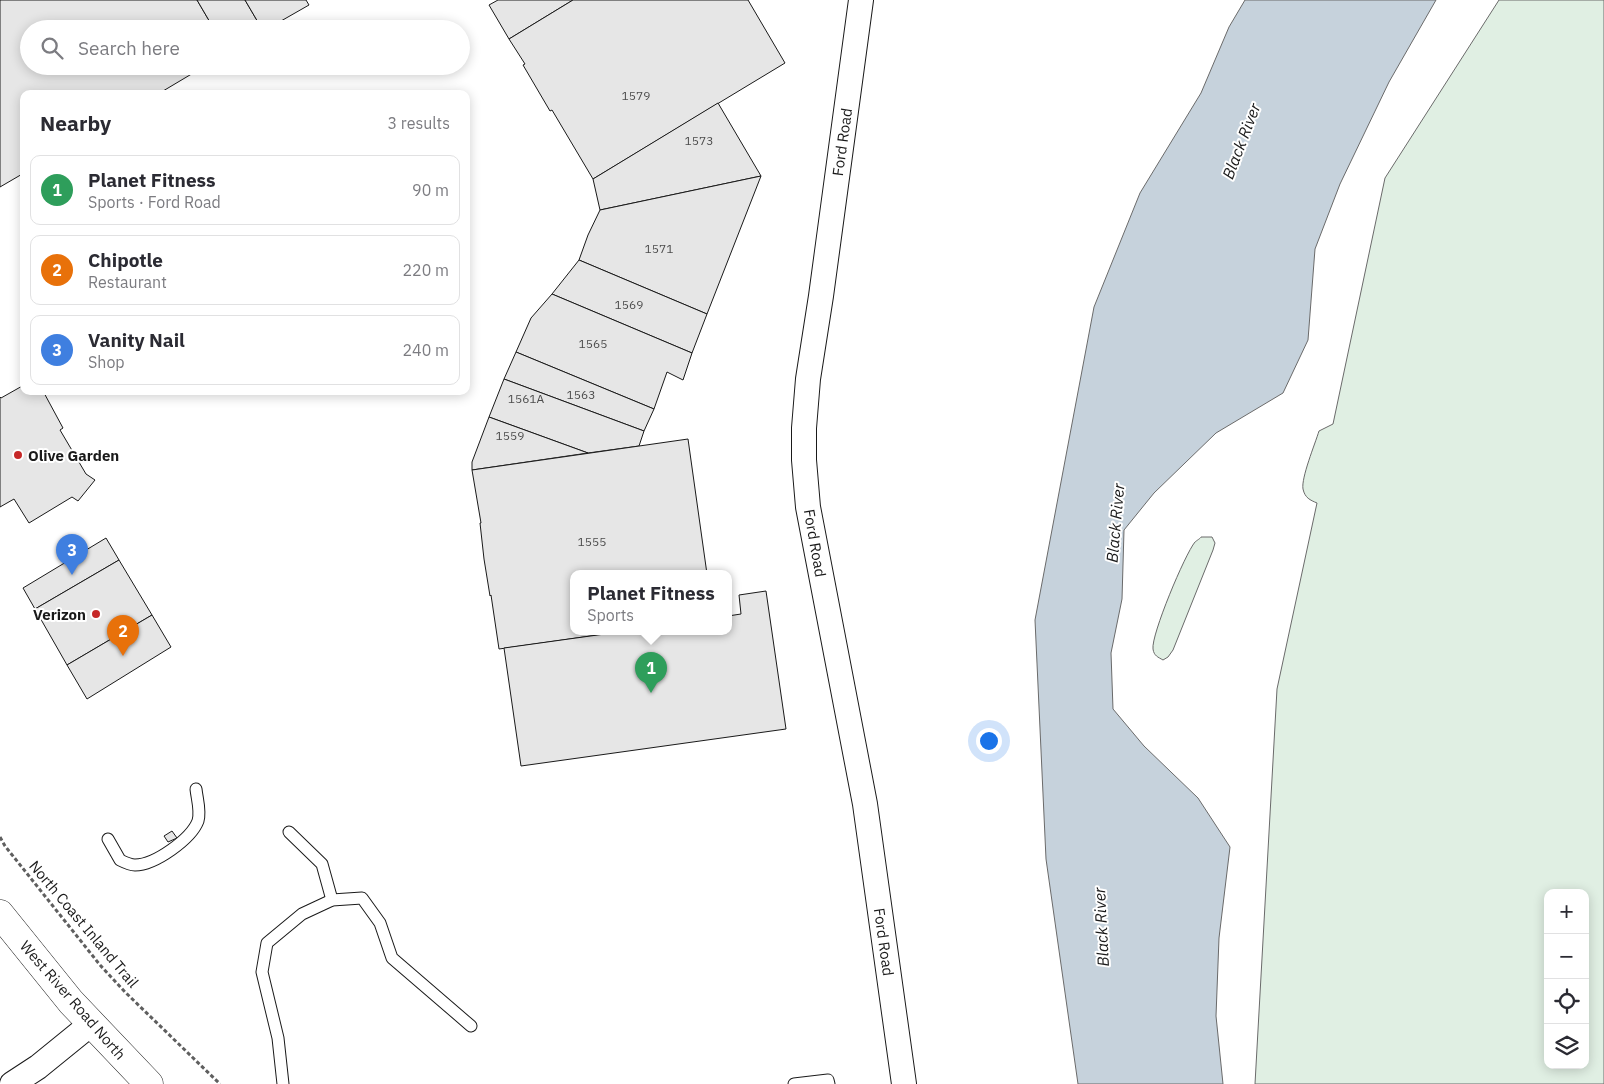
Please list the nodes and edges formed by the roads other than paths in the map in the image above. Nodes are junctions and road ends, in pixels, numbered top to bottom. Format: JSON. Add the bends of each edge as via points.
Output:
{"nodes":[{"id":1,"x":861,"y":0,"type":"edge"},
{"id":2,"x":196,"y":789,"type":"dead end"},
{"id":3,"x":289,"y":832,"type":"dead end"},
{"id":4,"x":108,"y":839,"type":"dead end"},
{"id":5,"x":332,"y":900,"type":"junction"},
{"id":6,"x":0,"y":914,"type":"edge"},
{"id":7,"x":91,"y":1024,"type":"junction"},
{"id":8,"x":471,"y":1026,"type":"dead end"},
{"id":9,"x":12,"y":1084,"type":"edge"},
{"id":10,"x":149,"y":1084,"type":"edge"},
{"id":11,"x":283,"y":1084,"type":"edge"},
{"id":12,"x":794,"y":1084,"type":"edge"},
{"id":13,"x":829,"y":1084,"type":"edge"},
{"id":14,"x":904,"y":1084,"type":"edge"}],
"edges":[{"from":1,"to":14,"type":"street","name":"Ford Road","via":[[808,379],[804,460],[808,507],[865,804]]},
{"from":2,"to":4,"type":"lane","via":[[198,819],[182,842],[167,852],[135,865],[120,860]]},
{"from":3,"to":5,"type":"lane","via":[[322,864]]},
{"from":5,"to":8,"type":"lane","via":[[362,898],[380,923],[392,958]]},
{"from":5,"to":11,"type":"lane","via":[[302,914],[267,942],[262,972],[278,1038]]},
{"from":6,"to":7,"type":"street","name":"West River Road North"},
{"from":7,"to":9,"type":"street"},
{"from":7,"to":10,"type":"street","name":"West River Road North"},
{"from":12,"to":13,"type":"lane","via":[[828,1080]]}]}
